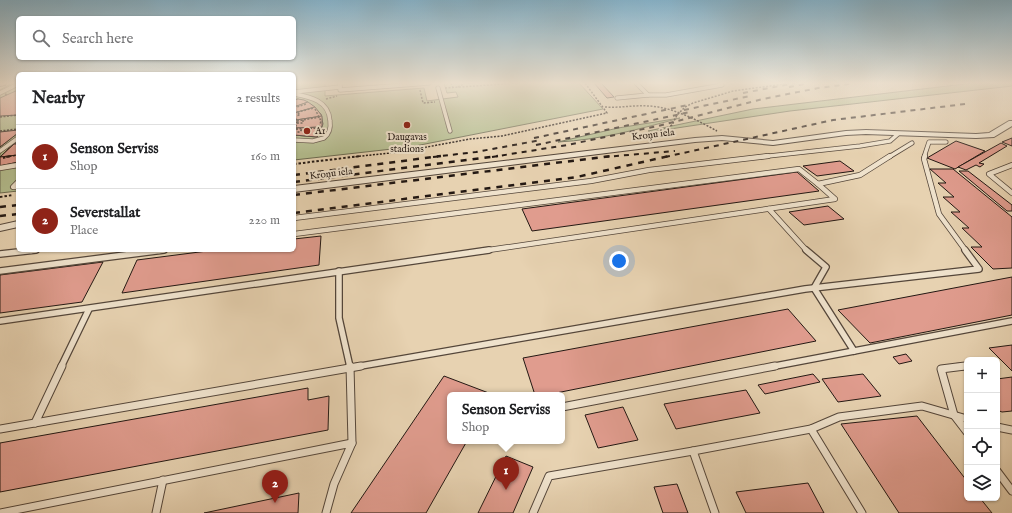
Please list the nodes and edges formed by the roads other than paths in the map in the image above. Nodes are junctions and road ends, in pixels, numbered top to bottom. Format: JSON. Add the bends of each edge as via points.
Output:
{"nodes":[{"id":1,"x":326,"y":107,"type":"edge"},
{"id":2,"x":444,"y":107,"type":"edge"},
{"id":3,"x":1010,"y":126,"type":"edge"},
{"id":4,"x":450,"y":131,"type":"dead end"},
{"id":5,"x":898,"y":134,"type":"junction"},
{"id":6,"x":16,"y":139,"type":"edge"},
{"id":7,"x":296,"y":140,"type":"edge"},
{"id":8,"x":946,"y":142,"type":"dead end"},
{"id":9,"x":912,"y":143,"type":"dead end"},
{"id":10,"x":0,"y":151,"type":"edge"},
{"id":11,"x":16,"y":165,"type":"edge"},
{"id":12,"x":1012,"y":165,"type":"edge"},
{"id":13,"x":0,"y":168,"type":"edge"},
{"id":14,"x":818,"y":184,"type":"junction"},
{"id":15,"x":296,"y":189,"type":"edge"},
{"id":16,"x":1012,"y":193,"type":"edge"},
{"id":17,"x":769,"y":209,"type":"junction"},
{"id":18,"x":296,"y":218,"type":"edge"},
{"id":19,"x":16,"y":224,"type":"edge"},
{"id":20,"x":0,"y":228,"type":"edge"},
{"id":21,"x":296,"y":234,"type":"edge"},
{"id":22,"x":18,"y":252,"type":"edge"},
{"id":23,"x":148,"y":252,"type":"edge"},
{"id":24,"x":0,"y":254,"type":"edge"},
{"id":25,"x":0,"y":271,"type":"edge"},
{"id":26,"x":339,"y":272,"type":"junction"},
{"id":27,"x":814,"y":288,"type":"junction"},
{"id":28,"x":89,"y":309,"type":"junction"},
{"id":29,"x":0,"y":321,"type":"edge"},
{"id":30,"x":1012,"y":321,"type":"edge"},
{"id":31,"x":854,"y":351,"type":"junction"},
{"id":32,"x":964,"y":366,"type":"edge"},
{"id":33,"x":350,"y":368,"type":"junction"},
{"id":34,"x":565,"y":406,"type":"edge"},
{"id":35,"x":954,"y":415,"type":"junction"},
{"id":36,"x":964,"y":418,"type":"edge"},
{"id":37,"x":35,"y":423,"type":"junction"},
{"id":38,"x":1000,"y":428,"type":"edge"},
{"id":39,"x":0,"y":429,"type":"edge"},
{"id":40,"x":811,"y":429,"type":"junction"},
{"id":41,"x":965,"y":429,"type":"edge"},
{"id":42,"x":1012,"y":430,"type":"edge"},
{"id":43,"x":352,"y":443,"type":"junction"},
{"id":44,"x":693,"y":451,"type":"junction"},
{"id":45,"x":1000,"y":475,"type":"edge"},
{"id":46,"x":163,"y":480,"type":"junction"},
{"id":47,"x":1012,"y":491,"type":"edge"},
{"id":48,"x":0,"y":513,"type":"edge"},
{"id":49,"x":156,"y":513,"type":"edge"},
{"id":50,"x":326,"y":513,"type":"edge"},
{"id":51,"x":533,"y":513,"type":"edge"},
{"id":52,"x":715,"y":513,"type":"edge"},
{"id":53,"x":862,"y":513,"type":"edge"}],
"edges":[{"from":1,"to":7,"type":"lane","via":[[330,125],[324,138]]},
{"from":2,"to":4,"type":"lane"},
{"from":3,"to":5,"type":"street","name":"Kroņu iela","via":[[991,135]]},
{"from":5,"to":15,"type":"street","name":"Kroņu iela","via":[[846,133],[773,143],[731,139],[695,140]]},
{"from":5,"to":18,"type":"lane","via":[[890,141],[860,146],[649,170],[591,182]]},
{"from":6,"to":10,"type":"lane"},
{"from":8,"to":27,"type":"lane","via":[[929,142],[924,159],[939,214],[979,269]]},
{"from":9,"to":14,"type":"lane","via":[[860,175]]},
{"from":11,"to":13,"type":"lane"},
{"from":12,"to":16,"type":"lane","via":[[988,174]]},
{"from":14,"to":17,"type":"lane","via":[[835,200]]},
{"from":14,"to":21,"type":"lane","via":[[799,169]]},
{"from":17,"to":26,"type":"lane"},
{"from":17,"to":27,"type":"lane","via":[[801,245],[826,267]]},
{"from":19,"to":20,"type":"street"},
{"from":22,"to":24,"type":"lane"},
{"from":23,"to":25,"type":"lane"},
{"from":26,"to":28,"type":"lane"},
{"from":26,"to":33,"type":"lane","via":[[340,318]]},
{"from":27,"to":31,"type":"lane"},
{"from":27,"to":33,"type":"lane"},
{"from":28,"to":29,"type":"lane"},
{"from":28,"to":37,"type":"lane"},
{"from":30,"to":31,"type":"lane"},
{"from":31,"to":34,"type":"lane"},
{"from":32,"to":35,"type":"lane","via":[[941,369]]},
{"from":33,"to":37,"type":"lane"},
{"from":33,"to":43,"type":"lane"},
{"from":35,"to":36,"type":"lane"},
{"from":35,"to":40,"type":"lane","via":[[922,406],[839,417]]},
{"from":35,"to":41,"type":"lane"},
{"from":37,"to":39,"type":"lane"},
{"from":38,"to":42,"type":"lane"},
{"from":40,"to":44,"type":"lane"},
{"from":40,"to":53,"type":"lane"},
{"from":43,"to":46,"type":"lane"},
{"from":43,"to":50,"type":"lane","via":[[334,484]]},
{"from":44,"to":51,"type":"lane","via":[[549,476]]},
{"from":44,"to":52,"type":"lane"},
{"from":45,"to":47,"type":"lane"},
{"from":46,"to":48,"type":"lane"},
{"from":46,"to":49,"type":"lane"}]}
